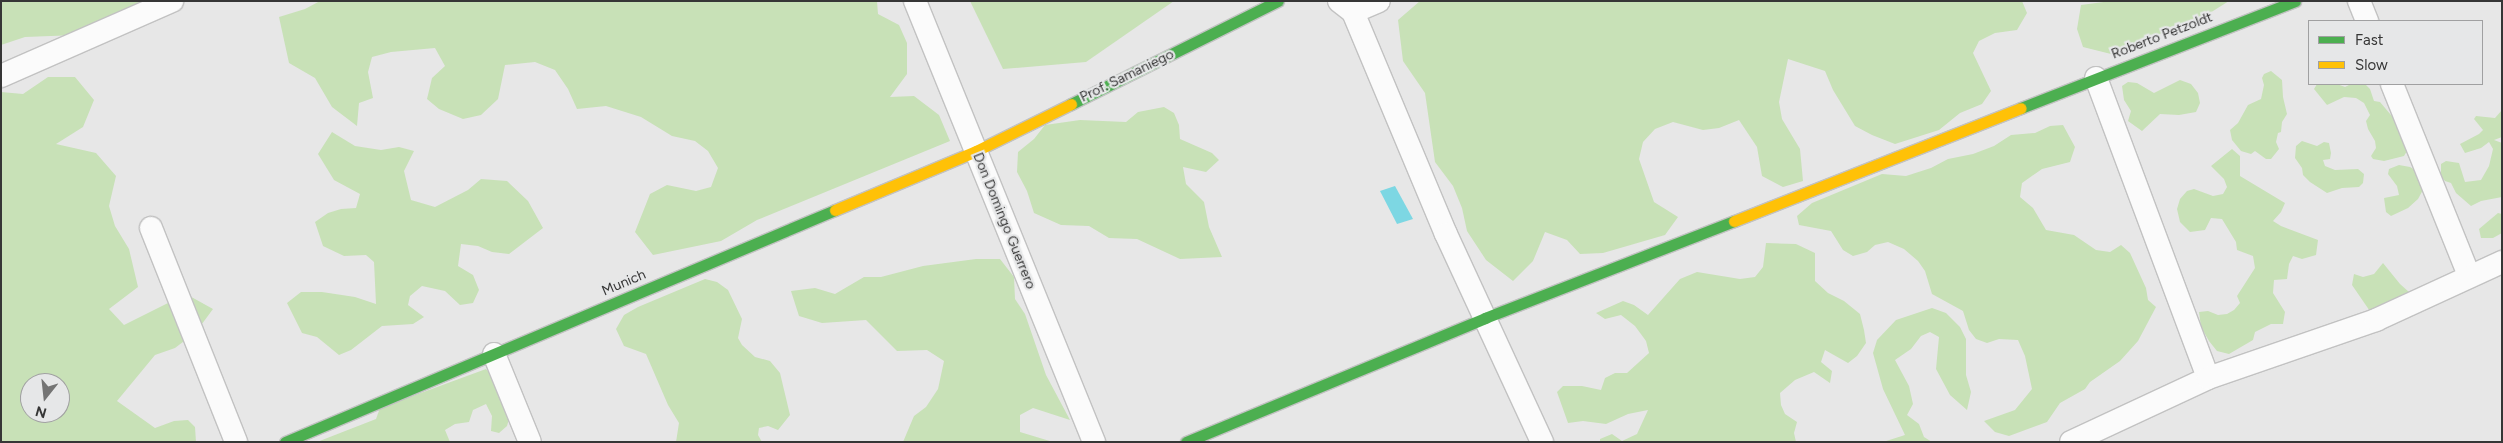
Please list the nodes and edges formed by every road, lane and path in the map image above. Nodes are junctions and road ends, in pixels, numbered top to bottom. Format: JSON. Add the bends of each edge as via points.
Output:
{"nodes":[{"id":1,"x":172,"y":1,"type":"edge"},
{"id":2,"x":915,"y":1,"type":"edge"},
{"id":3,"x":1278,"y":1,"type":"edge"},
{"id":4,"x":1379,"y":1,"type":"edge"},
{"id":5,"x":2295,"y":1,"type":"edge"},
{"id":6,"x":2359,"y":1,"type":"edge"},
{"id":7,"x":1346,"y":7,"type":"edge"},
{"id":8,"x":2367,"y":20,"type":"edge"},
{"id":9,"x":1,"y":76,"type":"edge"},
{"id":10,"x":2096,"y":78,"type":"junction"},
{"id":11,"x":2392,"y":85,"type":"edge"},
{"id":12,"x":976,"y":151,"type":"junction"},
{"id":13,"x":152,"y":228,"type":"dead end"},
{"id":14,"x":2502,"y":262,"type":"edge"},
{"id":15,"x":2470,"y":276,"type":"junction"},
{"id":16,"x":1485,"y":318,"type":"junction"},
{"id":17,"x":494,"y":354,"type":"junction"},
{"id":18,"x":2208,"y":378,"type":"junction"},
{"id":19,"x":236,"y":442,"type":"edge"},
{"id":20,"x":284,"y":442,"type":"edge"},
{"id":21,"x":530,"y":442,"type":"edge"},
{"id":22,"x":1094,"y":442,"type":"edge"},
{"id":23,"x":1186,"y":442,"type":"edge"},
{"id":24,"x":1542,"y":442,"type":"edge"},
{"id":25,"x":2070,"y":442,"type":"edge"}],
"edges":[{"from":1,"to":9,"type":"street"},
{"from":2,"to":12,"type":"street","name":"Don Domingo Guerrero"},
{"from":3,"to":12,"type":"street","name":"Prof. Samaniego"},
{"from":4,"to":7,"type":"street"},
{"from":5,"to":10,"type":"street","name":"Roberto Petzoldt"},
{"from":6,"to":8,"type":"street"},
{"from":7,"to":16,"type":"street"},
{"from":10,"to":16,"type":"street","name":"Roberto Petzoldt"},
{"from":10,"to":18,"type":"street"},
{"from":11,"to":15,"type":"street"},
{"from":12,"to":17,"type":"street","name":"Munich"},
{"from":12,"to":22,"type":"street","name":"Don Domingo Guerrero"},
{"from":13,"to":19,"type":"street"},
{"from":14,"to":15,"type":"street"},
{"from":15,"to":18,"type":"street","via":[[2376,320]]},
{"from":16,"to":23,"type":"street","name":"Roberto Petzoldt"},
{"from":16,"to":24,"type":"street"},
{"from":17,"to":20,"type":"street","name":"Munich"},
{"from":17,"to":21,"type":"street"},
{"from":18,"to":25,"type":"street"}]}
